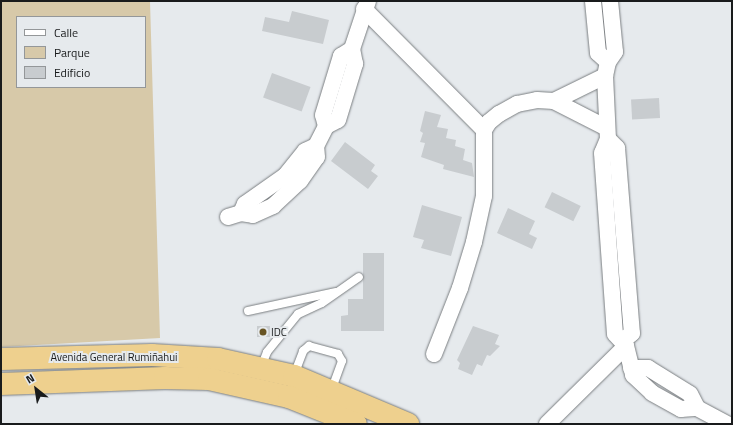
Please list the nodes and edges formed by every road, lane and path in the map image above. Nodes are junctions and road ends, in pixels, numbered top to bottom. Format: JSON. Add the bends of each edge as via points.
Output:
{"nodes":[{"id":1,"x":593,"y":1,"type":"edge"},
{"id":2,"x":610,"y":1,"type":"edge"},
{"id":3,"x":366,"y":5,"type":"edge"},
{"id":4,"x":606,"y":69,"type":"junction"},
{"id":5,"x":554,"y":101,"type":"junction"},
{"id":6,"x":484,"y":130,"type":"junction"},
{"id":7,"x":608,"y":134,"type":"junction"},
{"id":8,"x":234,"y":215,"type":"dead end"},
{"id":9,"x":358,"y":277,"type":"dead end"},
{"id":10,"x":339,"y":291,"type":"junction"},
{"id":11,"x":248,"y":311,"type":"dead end"},
{"id":12,"x":625,"y":344,"type":"junction"},
{"id":13,"x":434,"y":354,"type":"dead end"},
{"id":14,"x":1,"y":359,"type":"edge"},
{"id":15,"x":260,"y":368,"type":"junction"},
{"id":16,"x":294,"y":376,"type":"junction"},
{"id":17,"x":1,"y":384,"type":"edge"},
{"id":18,"x":331,"y":391,"type":"junction"},
{"id":19,"x":703,"y":418,"type":"edge"},
{"id":20,"x":729,"y":422,"type":"edge"},
{"id":21,"x":353,"y":423,"type":"edge"},
{"id":22,"x":408,"y":424,"type":"edge"},
{"id":23,"x":547,"y":424,"type":"edge"}],
"edges":[{"from":1,"to":4,"type":"street","via":[[598,53]]},
{"from":2,"to":4,"type":"street","via":[[615,52]]},
{"from":3,"to":6,"type":"street"},
{"from":3,"to":8,"type":"street","via":[[352,49],[355,64],[338,120],[326,126],[316,146],[305,151],[285,176],[245,204]]},
{"from":4,"to":5,"type":"street"},
{"from":4,"to":7,"type":"street"},
{"from":5,"to":6,"type":"street","via":[[537,100],[517,104],[488,122]]},
{"from":5,"to":7,"type":"street"},
{"from":6,"to":13,"type":"street","via":[[484,196],[474,242],[460,288]]},
{"from":7,"to":12,"type":"street","via":[[602,153],[615,334]]},
{"from":9,"to":10,"type":"lane"},
{"from":10,"to":11,"type":"lane"},
{"from":10,"to":15,"type":"lane","via":[[298,314],[267,352]]},
{"from":12,"to":19,"type":"street","via":[[630,368],[637,381],[652,393]]},
{"from":12,"to":23,"type":"street"},
{"from":14,"to":15,"type":"highway","name":"Avenida General Rumiñahui","via":[[152,355],[218,359]]},
{"from":15,"to":16,"type":"highway","name":"Avenida General Rumiñahui"},
{"from":16,"to":18,"type":"highway","name":"Avenida General Rumiñahui"},
{"from":16,"to":18,"type":"lane","via":[[304,351],[309,346],[338,354],[342,361]]},
{"from":17,"to":21,"type":"highway","name":"Avenida General Rumiñahui","via":[[165,378],[209,379],[289,397]]},
{"from":18,"to":22,"type":"highway","name":"Avenida General Rumiñahui"},
{"from":19,"to":20,"type":"street"}]}
